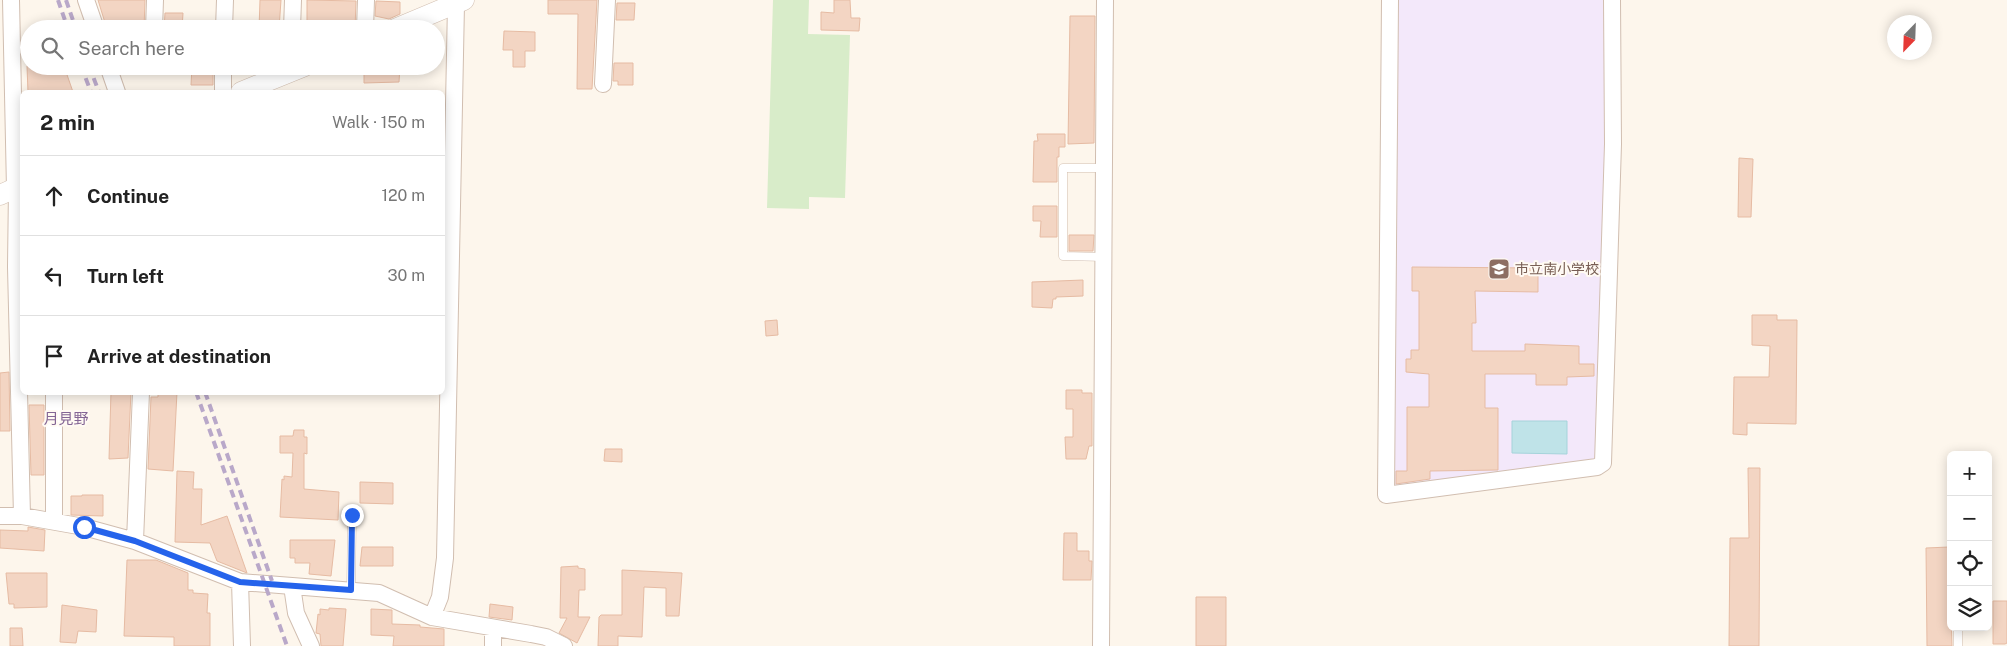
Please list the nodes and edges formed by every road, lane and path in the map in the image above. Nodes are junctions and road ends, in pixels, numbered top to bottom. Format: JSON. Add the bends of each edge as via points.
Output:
{"nodes":[{"id":1,"x":11,"y":0,"type":"edge"},
{"id":2,"x":86,"y":0,"type":"edge"},
{"id":3,"x":156,"y":0,"type":"edge"},
{"id":4,"x":225,"y":0,"type":"edge"},
{"id":5,"x":293,"y":0,"type":"edge"},
{"id":6,"x":366,"y":0,"type":"edge"},
{"id":7,"x":607,"y":0,"type":"edge"},
{"id":8,"x":1106,"y":0,"type":"edge"},
{"id":9,"x":1390,"y":0,"type":"edge"},
{"id":10,"x":1612,"y":0,"type":"edge"},
{"id":11,"x":458,"y":1,"type":"edge"},
{"id":12,"x":93,"y":20,"type":"edge"},
{"id":13,"x":155,"y":20,"type":"edge"},
{"id":14,"x":224,"y":20,"type":"edge"},
{"id":15,"x":292,"y":20,"type":"edge"},
{"id":16,"x":365,"y":20,"type":"edge"},
{"id":17,"x":415,"y":20,"type":"edge"},
{"id":18,"x":111,"y":75,"type":"edge"},
{"id":19,"x":223,"y":75,"type":"edge"},
{"id":20,"x":280,"y":75,"type":"edge"},
{"id":21,"x":603,"y":84,"type":"dead end"},
{"id":22,"x":116,"y":90,"type":"edge"},
{"id":23,"x":222,"y":90,"type":"edge"},
{"id":24,"x":246,"y":90,"type":"edge"},
{"id":25,"x":1105,"y":168,"type":"junction"},
{"id":26,"x":14,"y":189,"type":"edge"},
{"id":27,"x":1105,"y":257,"type":"junction"},
{"id":28,"x":54,"y":395,"type":"edge"},
{"id":29,"x":142,"y":395,"type":"edge"},
{"id":30,"x":352,"y":515,"type":"dead end"},
{"id":31,"x":0,"y":516,"type":"edge"},
{"id":32,"x":22,"y":516,"type":"junction"},
{"id":33,"x":54,"y":521,"type":"junction"},
{"id":34,"x":135,"y":541,"type":"junction"},
{"id":35,"x":240,"y":582,"type":"junction"},
{"id":36,"x":292,"y":586,"type":"junction"},
{"id":37,"x":351,"y":590,"type":"junction"},
{"id":38,"x":432,"y":617,"type":"junction"},
{"id":39,"x":493,"y":628,"type":"junction"},
{"id":40,"x":1958,"y":631,"type":"edge"},
{"id":41,"x":531,"y":640,"type":"edge"},
{"id":42,"x":242,"y":646,"type":"edge"},
{"id":43,"x":311,"y":646,"type":"edge"},
{"id":44,"x":493,"y":646,"type":"edge"},
{"id":45,"x":564,"y":646,"type":"edge"},
{"id":46,"x":1101,"y":646,"type":"edge"},
{"id":47,"x":1958,"y":646,"type":"edge"}],
"edges":[{"from":1,"to":26,"type":"street"},
{"from":2,"to":12,"type":"street"},
{"from":3,"to":13,"type":"street"},
{"from":4,"to":14,"type":"street"},
{"from":5,"to":15,"type":"street"},
{"from":6,"to":16,"type":"street"},
{"from":7,"to":21,"type":"street"},
{"from":8,"to":25,"type":"street"},
{"from":9,"to":10,"type":"street","via":[[1386,495],[1597,467],[1603,463],[1613,144]]},
{"from":11,"to":17,"type":"street"},
{"from":11,"to":38,"type":"street","via":[[445,558],[440,597]]},
{"from":18,"to":22,"type":"street"},
{"from":19,"to":23,"type":"street"},
{"from":20,"to":24,"type":"street"},
{"from":25,"to":27,"type":"street"},
{"from":25,"to":27,"type":"lane","via":[[1063,168],[1063,256]]},
{"from":26,"to":32,"type":"street"},
{"from":27,"to":46,"type":"street"},
{"from":28,"to":33,"type":"street"},
{"from":29,"to":34,"type":"street"},
{"from":30,"to":37,"type":"lane"},
{"from":31,"to":32,"type":"street"},
{"from":32,"to":33,"type":"street"},
{"from":33,"to":34,"type":"street"},
{"from":34,"to":35,"type":"street"},
{"from":35,"to":36,"type":"street"},
{"from":35,"to":42,"type":"street"},
{"from":36,"to":37,"type":"street"},
{"from":36,"to":43,"type":"street","via":[[296,613]]},
{"from":37,"to":38,"type":"street","via":[[379,593]]},
{"from":38,"to":39,"type":"street"},
{"from":39,"to":41,"type":"street"},
{"from":39,"to":44,"type":"street"},
{"from":40,"to":47,"type":"lane"},
{"from":41,"to":45,"type":"street","via":[[546,637]]}]}
